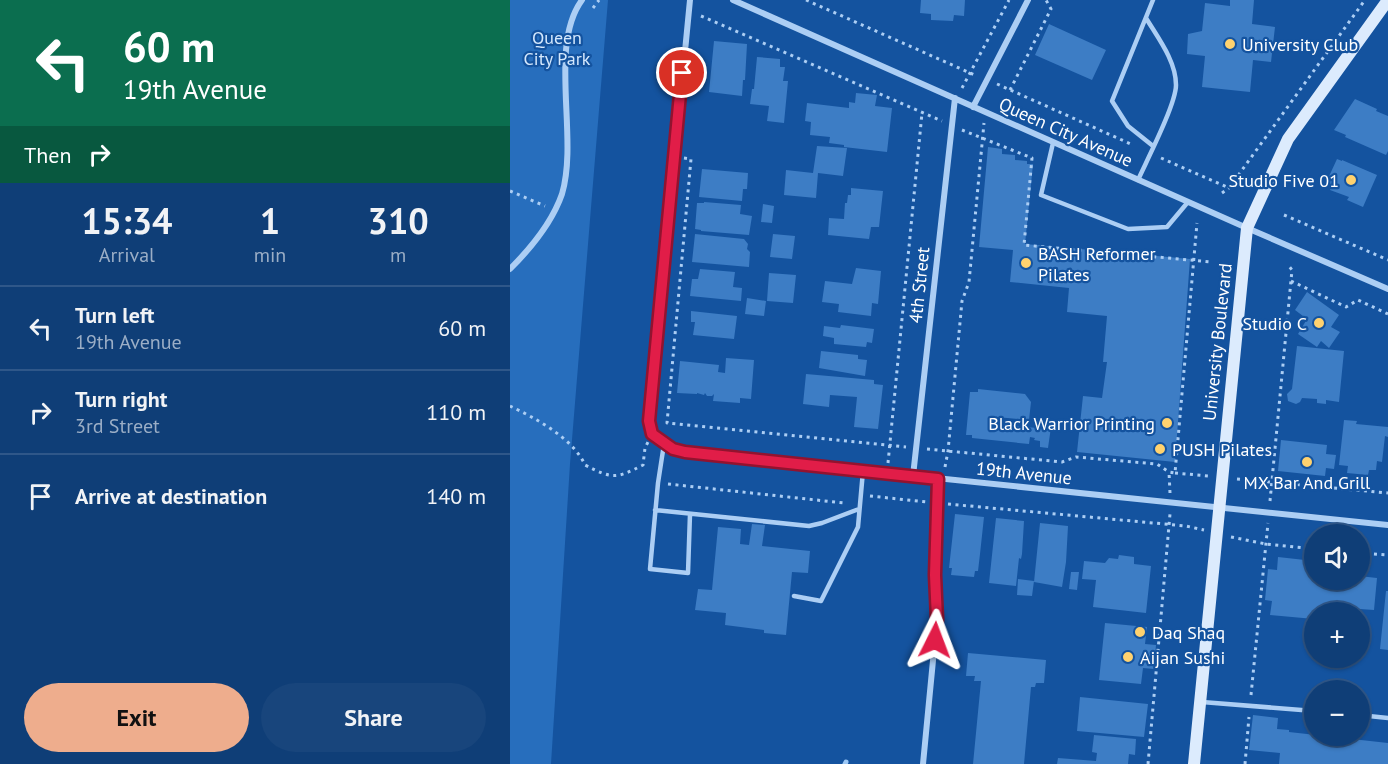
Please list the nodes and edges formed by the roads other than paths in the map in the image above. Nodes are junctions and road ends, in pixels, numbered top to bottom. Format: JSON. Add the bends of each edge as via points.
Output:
{"nodes":[{"id":1,"x":582,"y":0,"type":"edge"},
{"id":2,"x":690,"y":0,"type":"edge"},
{"id":3,"x":733,"y":0,"type":"edge"},
{"id":4,"x":1028,"y":0,"type":"edge"},
{"id":5,"x":1153,"y":0,"type":"edge"},
{"id":6,"x":1388,"y":0,"type":"edge"},
{"id":7,"x":1146,"y":18,"type":"junction"},
{"id":8,"x":955,"y":98,"type":"junction"},
{"id":9,"x":973,"y":107,"type":"junction"},
{"id":10,"x":1053,"y":143,"type":"junction"},
{"id":11,"x":1153,"y":146,"type":"junction"},
{"id":12,"x":1138,"y":180,"type":"junction"},
{"id":13,"x":1188,"y":202,"type":"junction"},
{"id":14,"x":1247,"y":228,"type":"junction"},
{"id":15,"x":510,"y":269,"type":"edge"},
{"id":16,"x":1388,"y":289,"type":"edge"},
{"id":17,"x":662,"y":442,"type":"junction"},
{"id":18,"x":863,"y":471,"type":"junction"},
{"id":19,"x":913,"y":476,"type":"junction"},
{"id":20,"x":938,"y":479,"type":"junction"},
{"id":21,"x":1218,"y":508,"type":"junction"},
{"id":22,"x":859,"y":509,"type":"junction"},
{"id":23,"x":655,"y":510,"type":"junction"},
{"id":24,"x":690,"y":514,"type":"junction"},
{"id":25,"x":1388,"y":525,"type":"edge"},
{"id":26,"x":794,"y":596,"type":"dead end"},
{"id":27,"x":1200,"y":702,"type":"junction"},
{"id":28,"x":1304,"y":710,"type":"edge"},
{"id":29,"x":1370,"y":716,"type":"edge"},
{"id":30,"x":1388,"y":718,"type":"edge"},
{"id":31,"x":923,"y":764,"type":"edge"},
{"id":32,"x":1194,"y":764,"type":"edge"}],
"edges":[{"from":1,"to":15,"type":"street","via":[[569,29],[566,50],[568,152],[562,193],[544,229]]},
{"from":2,"to":17,"type":"street","via":[[649,421],[652,434]]},
{"from":3,"to":8,"type":"street","name":"Queen City Avenue"},
{"from":4,"to":9,"type":"street"},
{"from":5,"to":7,"type":"lane"},
{"from":6,"to":14,"type":"main road","name":"University Boulevard","via":[[1288,139]]},
{"from":7,"to":11,"type":"lane","via":[[1167,52],[1176,86]]},
{"from":7,"to":11,"type":"lane","via":[[1112,101],[1128,126]]},
{"from":8,"to":9,"type":"street","name":"Queen City Avenue"},
{"from":8,"to":19,"type":"street","name":"4th Street"},
{"from":9,"to":10,"type":"street","name":"Queen City Avenue"},
{"from":10,"to":12,"type":"street","name":"Queen City Avenue"},
{"from":10,"to":13,"type":"lane","via":[[1041,195],[1128,229],[1167,227]]},
{"from":11,"to":12,"type":"lane"},
{"from":12,"to":13,"type":"street","name":"Queen City Avenue"},
{"from":13,"to":14,"type":"street","name":"Queen City Avenue"},
{"from":14,"to":16,"type":"street","name":"Queen City Avenue"},
{"from":14,"to":21,"type":"main road","name":"University Boulevard"},
{"from":17,"to":18,"type":"street","name":"19th Avenue","via":[[685,452]]},
{"from":17,"to":23,"type":"lane"},
{"from":18,"to":19,"type":"street","name":"19th Avenue"},
{"from":18,"to":22,"type":"lane"},
{"from":19,"to":20,"type":"street","name":"19th Avenue"},
{"from":20,"to":21,"type":"street","name":"19th Avenue"},
{"from":20,"to":31,"type":"street","via":[[937,619]]},
{"from":21,"to":25,"type":"street","name":"19th Avenue"},
{"from":21,"to":27,"type":"main road","name":"University Boulevard"},
{"from":22,"to":24,"type":"lane","via":[[809,526]]},
{"from":22,"to":26,"type":"lane","via":[[858,527],[821,601]]},
{"from":23,"to":24,"type":"lane"},
{"from":23,"to":24,"type":"lane","via":[[650,569],[688,573]]},
{"from":27,"to":28,"type":"lane"},
{"from":27,"to":32,"type":"main road","name":"University Boulevard"},
{"from":29,"to":30,"type":"lane"}]}
